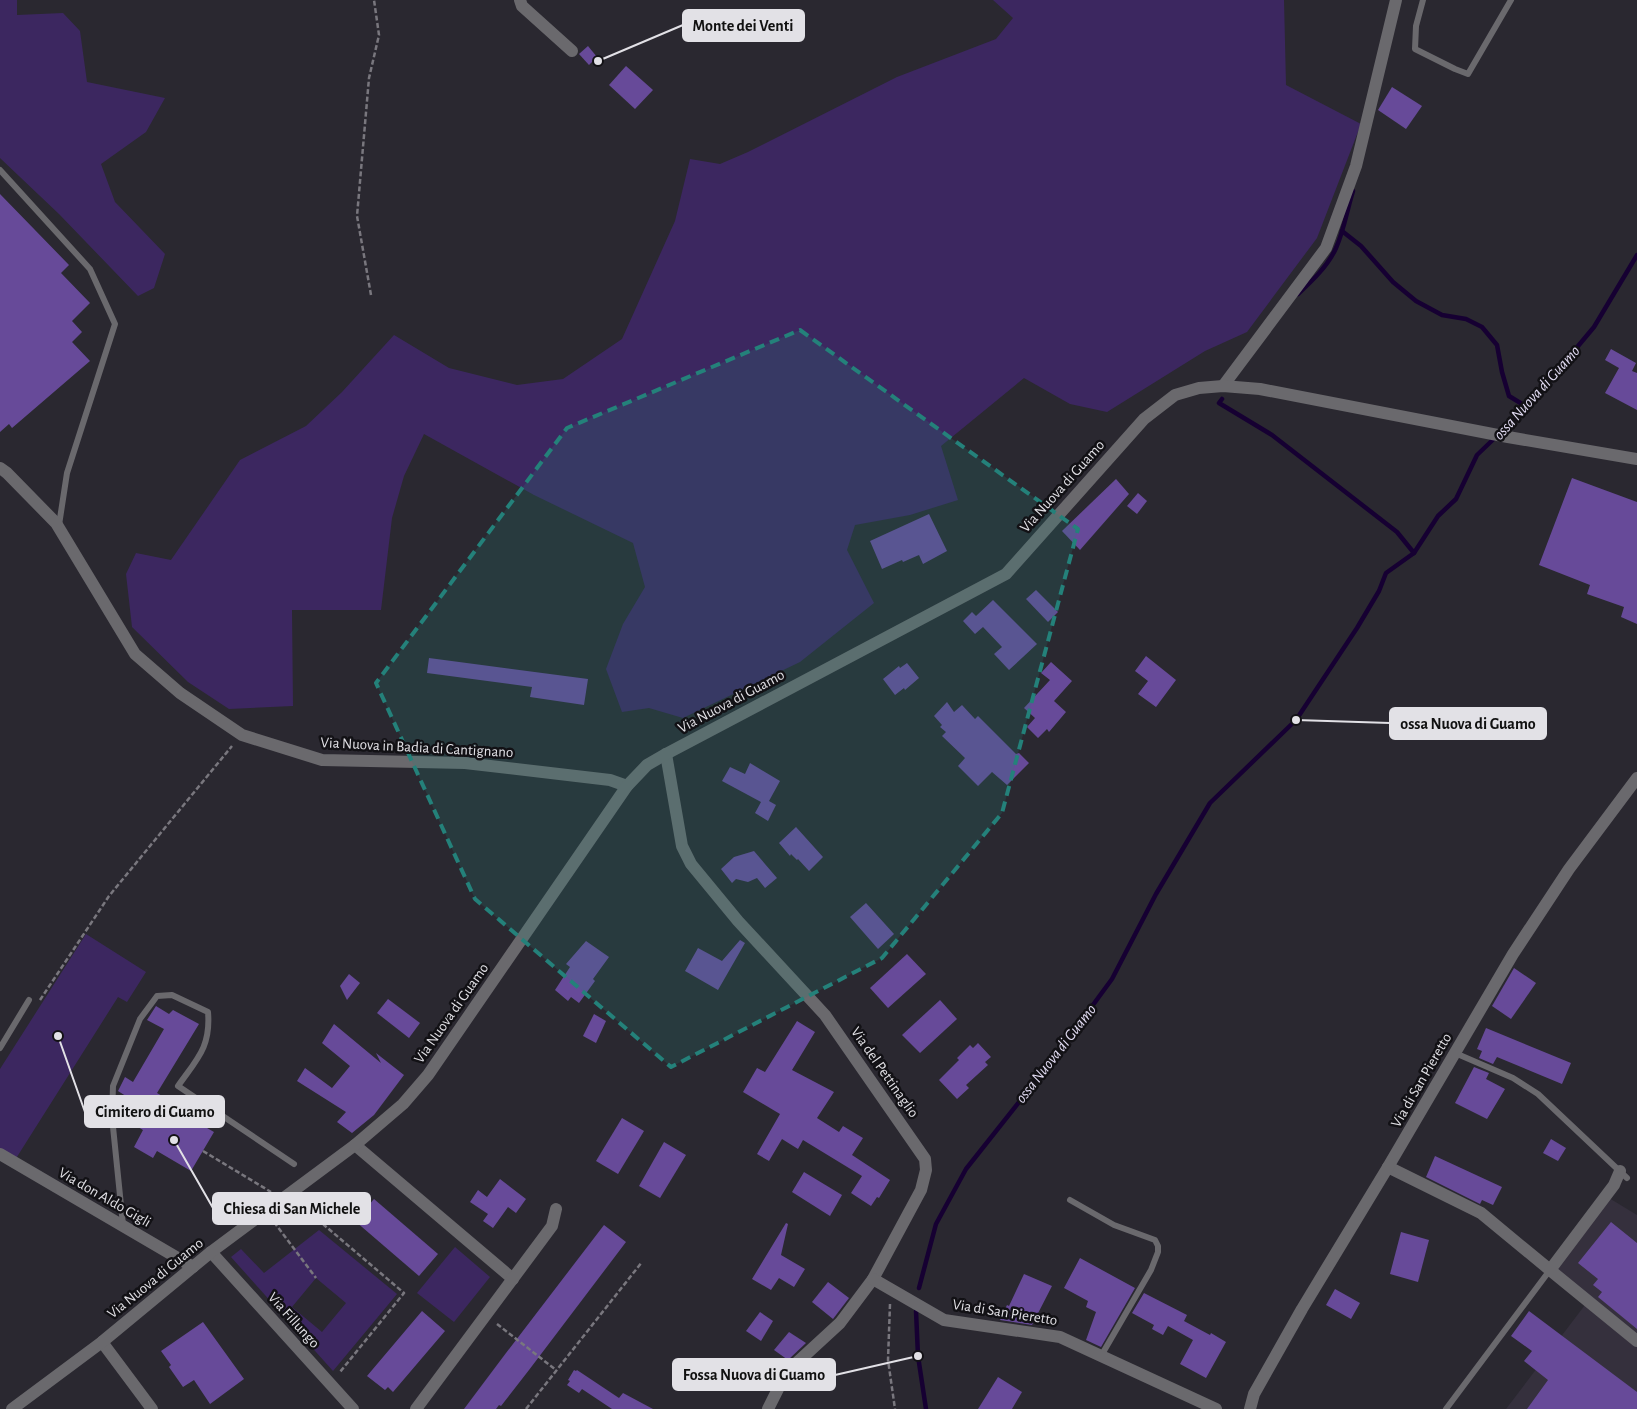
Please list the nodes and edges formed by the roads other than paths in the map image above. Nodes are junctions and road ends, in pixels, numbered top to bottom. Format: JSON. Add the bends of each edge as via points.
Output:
{"nodes":[{"id":1,"x":520,"y":0,"type":"edge"},
{"id":2,"x":1396,"y":0,"type":"edge"},
{"id":3,"x":1423,"y":0,"type":"edge"},
{"id":4,"x":1510,"y":0,"type":"edge"},
{"id":5,"x":572,"y":51,"type":"dead end"},
{"id":6,"x":0,"y":170,"type":"edge"},
{"id":7,"x":1223,"y":386,"type":"junction"},
{"id":8,"x":1637,"y":459,"type":"edge"},
{"id":9,"x":0,"y":468,"type":"edge"},
{"id":10,"x":59,"y":529,"type":"junction"},
{"id":11,"x":666,"y":754,"type":"junction"},
{"id":12,"x":1637,"y":778,"type":"edge"},
{"id":13,"x":627,"y":786,"type":"junction"},
{"id":14,"x":29,"y":1000,"type":"road end"},
{"id":15,"x":0,"y":1048,"type":"edge"},
{"id":16,"x":1455,"y":1053,"type":"junction"},
{"id":17,"x":355,"y":1145,"type":"junction"},
{"id":18,"x":0,"y":1154,"type":"edge"},
{"id":19,"x":294,"y":1164,"type":"dead end"},
{"id":20,"x":1388,"y":1167,"type":"junction"},
{"id":21,"x":1623,"y":1175,"type":"joint"},
{"id":22,"x":1070,"y":1200,"type":"dead end"},
{"id":23,"x":556,"y":1209,"type":"dead end"},
{"id":24,"x":123,"y":1227,"type":"junction"},
{"id":25,"x":211,"y":1252,"type":"junction"},
{"id":26,"x":193,"y":1267,"type":"junction"},
{"id":27,"x":1550,"y":1270,"type":"junction"},
{"id":28,"x":873,"y":1278,"type":"junction"},
{"id":29,"x":513,"y":1279,"type":"junction"},
{"id":30,"x":1637,"y":1341,"type":"edge"},
{"id":31,"x":102,"y":1342,"type":"junction"},
{"id":32,"x":1101,"y":1356,"type":"junction"},
{"id":33,"x":12,"y":1409,"type":"edge"},
{"id":34,"x":152,"y":1409,"type":"edge"},
{"id":35,"x":353,"y":1409,"type":"edge"},
{"id":36,"x":416,"y":1409,"type":"edge"},
{"id":37,"x":768,"y":1409,"type":"edge"},
{"id":38,"x":1216,"y":1409,"type":"edge"},
{"id":39,"x":1250,"y":1409,"type":"edge"},
{"id":40,"x":1446,"y":1409,"type":"edge"}],
"edges":[{"from":1,"to":5,"type":"street","via":[[522,6]]},
{"from":2,"to":7,"type":"street","via":[[1356,166],[1326,248]]},
{"from":3,"to":4,"type":"lane","via":[[1416,26],[1416,49],[1468,74]]},
{"from":6,"to":10,"type":"lane","via":[[90,269],[116,324],[67,473]]},
{"from":7,"to":8,"type":"street","name":"Via Nuova di Guamo","via":[[1260,389]]},
{"from":7,"to":11,"type":"street","name":"Via Nuova di Guamo","via":[[1174,395],[1144,419],[1006,574]]},
{"from":9,"to":10,"type":"street","name":"Via Nuova in Badia di Cantignano"},
{"from":10,"to":13,"type":"street","name":"Via Nuova in Badia di Cantignano","via":[[135,654],[180,694],[242,735],[322,760],[465,763],[610,780]]},
{"from":11,"to":13,"type":"street","name":"Via Nuova di Guamo","via":[[647,765]]},
{"from":11,"to":28,"type":"street","name":"Via del Pettinaglio","via":[[682,846],[691,864],[825,1014],[925,1159],[921,1190]]},
{"from":12,"to":16,"type":"street","name":"Via di San Pieretto","via":[[1568,869]]},
{"from":13,"to":17,"type":"street","name":"Via Nuova di Guamo","via":[[428,1075],[403,1104]]},
{"from":14,"to":15,"type":"lane"},
{"from":16,"to":20,"type":"street","name":"Via di San Pieretto"},
{"from":16,"to":21,"type":"lane","via":[[1513,1078],[1538,1094]]},
{"from":17,"to":25,"type":"street","name":"Via Nuova di Guamo"},
{"from":17,"to":29,"type":"street"},
{"from":18,"to":24,"type":"street","name":"Via don Aldo Gigli"},
{"from":19,"to":24,"type":"lane","via":[[178,1086],[204,1049],[209,1027],[208,1012],[172,995],[157,996],[140,1019],[113,1086],[112,1117]]},
{"from":20,"to":27,"type":"street","via":[[1481,1212]]},
{"from":20,"to":39,"type":"street","name":"Via di San Pieretto","via":[[1302,1309],[1254,1394]]},
{"from":21,"to":27,"type":"street"},
{"from":22,"to":32,"type":"lane","via":[[1114,1225],[1155,1240],[1158,1246],[1151,1270]]},
{"from":23,"to":29,"type":"street","via":[[552,1226]]},
{"from":24,"to":26,"type":"street","name":"Via don Aldo Gigli"},
{"from":25,"to":26,"type":"street","name":"Via Nuova di Guamo"},
{"from":25,"to":35,"type":"street","name":"Via Fillungo"},
{"from":26,"to":31,"type":"street","name":"Via Nuova di Guamo"},
{"from":27,"to":30,"type":"street"},
{"from":27,"to":40,"type":"lane"},
{"from":28,"to":32,"type":"street","name":"Via di San Pieretto","via":[[944,1320],[1060,1337]]},
{"from":28,"to":37,"type":"street","name":"Via del Pettinaglio","via":[[840,1323],[790,1369]]},
{"from":29,"to":36,"type":"street"},
{"from":31,"to":33,"type":"street","name":"Via Nuova di Guamo"},
{"from":31,"to":34,"type":"street"},
{"from":32,"to":38,"type":"street","name":"Via di San Pieretto"}]}
